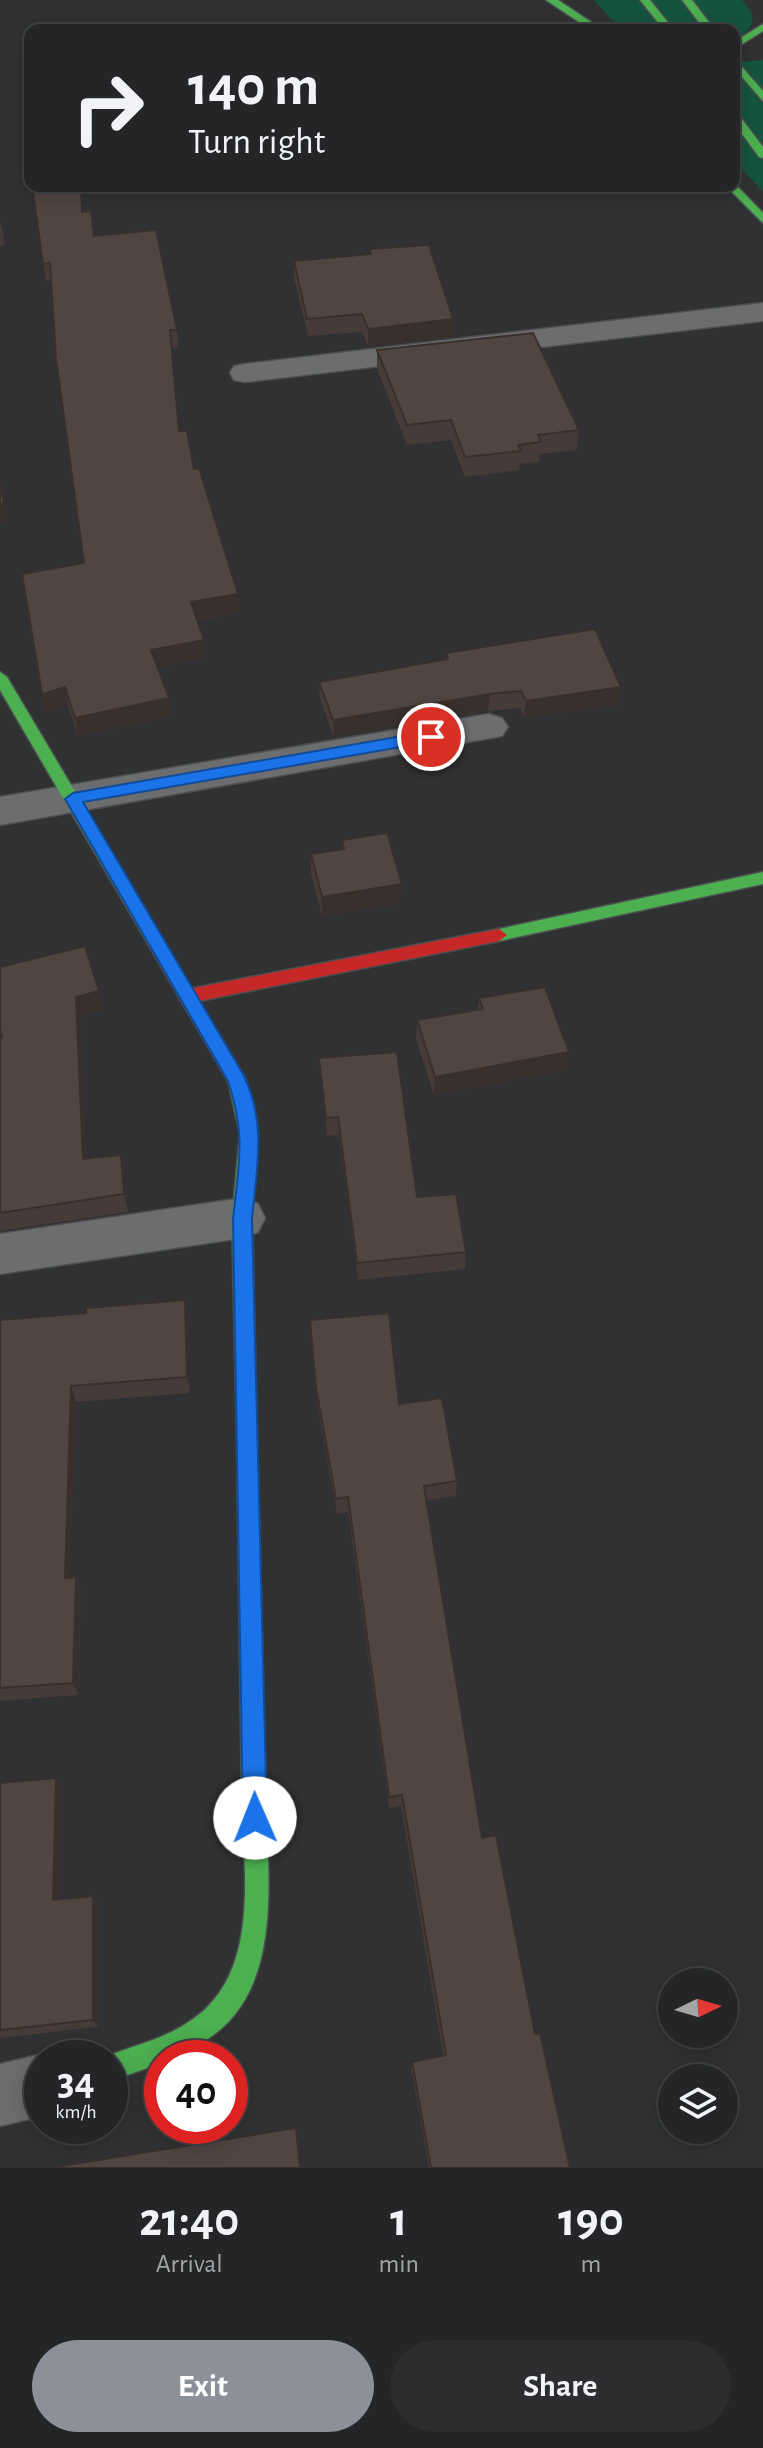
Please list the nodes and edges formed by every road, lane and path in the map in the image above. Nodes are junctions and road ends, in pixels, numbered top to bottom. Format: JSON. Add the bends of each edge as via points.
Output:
{"nodes":[{"id":1,"x":645,"y":0,"type":"edge"},
{"id":2,"x":687,"y":0,"type":"edge"},
{"id":3,"x":558,"y":1,"type":"edge"},
{"id":4,"x":576,"y":24,"type":"edge"},
{"id":5,"x":590,"y":24,"type":"edge"},
{"id":6,"x":664,"y":24,"type":"edge"},
{"id":7,"x":705,"y":24,"type":"edge"},
{"id":8,"x":763,"y":27,"type":"edge"},
{"id":9,"x":740,"y":44,"type":"edge"},
{"id":10,"x":740,"y":48,"type":"edge"},
{"id":11,"x":763,"y":48,"type":"edge"},
{"id":12,"x":740,"y":69,"type":"edge"},
{"id":13,"x":763,"y":98,"type":"edge"},
{"id":14,"x":740,"y":124,"type":"edge"},
{"id":15,"x":763,"y":155,"type":"edge"},
{"id":16,"x":737,"y":192,"type":"edge"},
{"id":17,"x":763,"y":220,"type":"edge"},
{"id":18,"x":763,"y":312,"type":"edge"},
{"id":19,"x":245,"y":373,"type":"dead end"},
{"id":20,"x":0,"y":677,"type":"edge"},
{"id":21,"x":489,"y":727,"type":"dead end"},
{"id":22,"x":73,"y":799,"type":"junction"},
{"id":23,"x":0,"y":811,"type":"edge"},
{"id":24,"x":763,"y":878,"type":"edge"},
{"id":25,"x":189,"y":996,"type":"junction"},
{"id":26,"x":242,"y":1218,"type":"junction"},
{"id":27,"x":0,"y":1254,"type":"edge"},
{"id":28,"x":128,"y":2063,"type":"edge"},
{"id":29,"x":24,"y":2089,"type":"edge"},
{"id":30,"x":0,"y":2095,"type":"edge"}],
"edges":[{"from":1,"to":6,"type":"street"},
{"from":2,"to":7,"type":"street"},
{"from":3,"to":4,"type":"street"},
{"from":3,"to":5,"type":"street"},
{"from":8,"to":9,"type":"street"},
{"from":10,"to":11,"type":"street"},
{"from":12,"to":13,"type":"street"},
{"from":14,"to":15,"type":"street"},
{"from":16,"to":17,"type":"street"},
{"from":18,"to":19,"type":"street"},
{"from":20,"to":22,"type":"street"},
{"from":21,"to":22,"type":"street"},
{"from":22,"to":23,"type":"street"},
{"from":22,"to":25,"type":"street"},
{"from":24,"to":25,"type":"street"},
{"from":25,"to":26,"type":"street","via":[[237,1080],[248,1112],[251,1138]]},
{"from":26,"to":27,"type":"street"},
{"from":26,"to":28,"type":"street","via":[[256,1894],[250,1963],[232,1999],[209,2026],[167,2051]]},
{"from":29,"to":30,"type":"street"}]}
